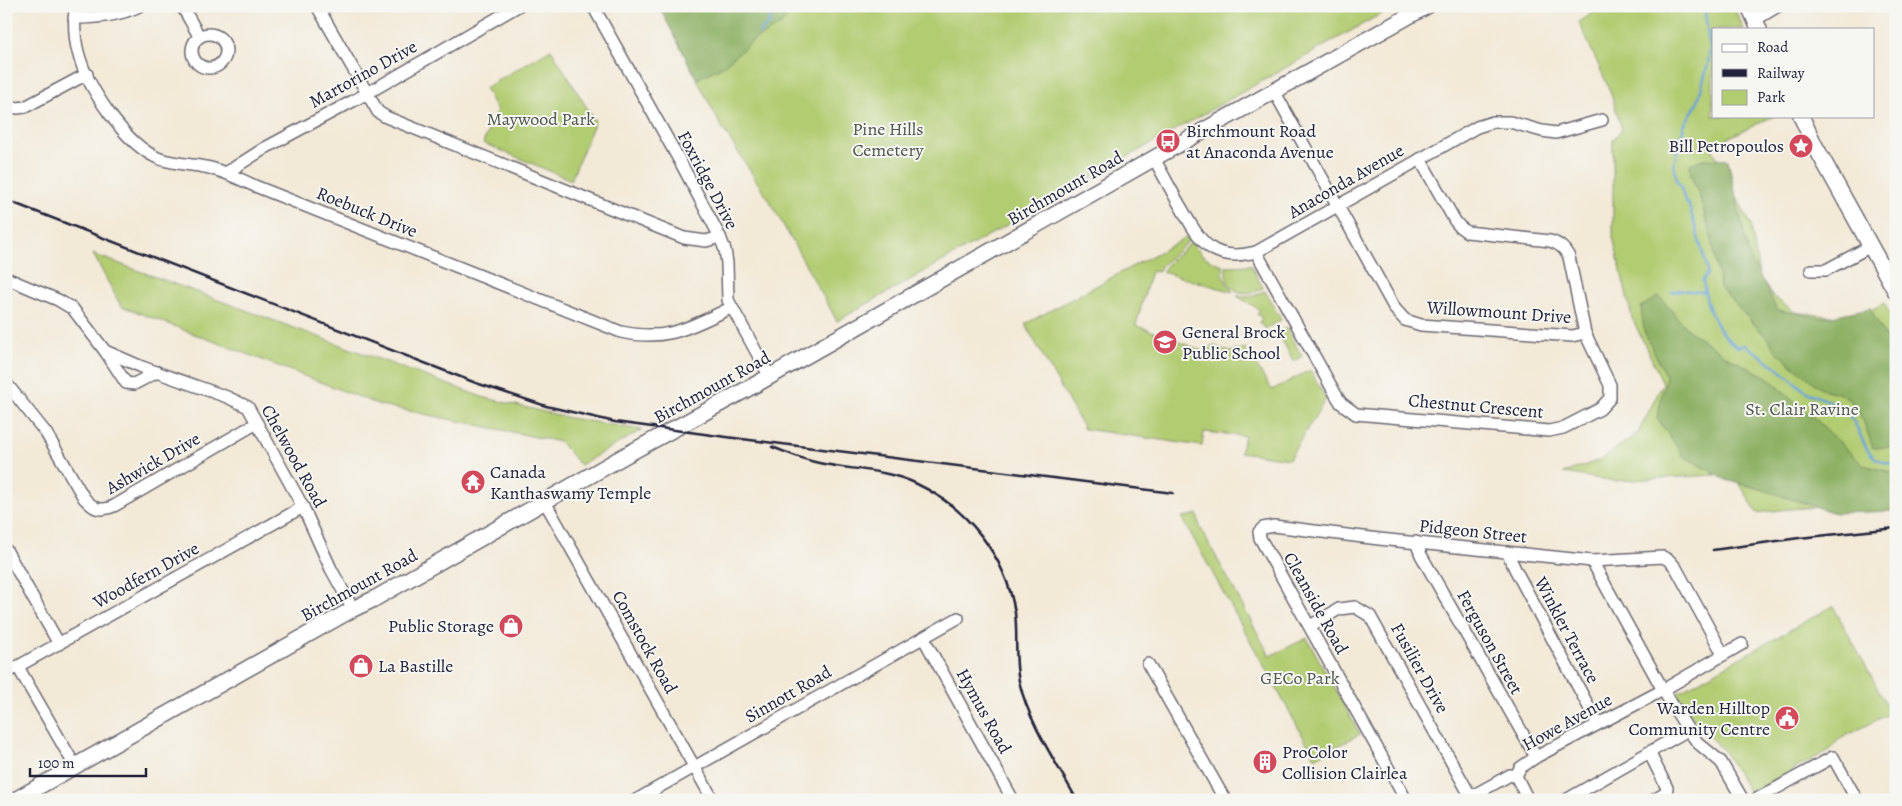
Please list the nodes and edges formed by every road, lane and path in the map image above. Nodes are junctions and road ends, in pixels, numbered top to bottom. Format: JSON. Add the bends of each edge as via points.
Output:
{"nodes":[{"id":1,"x":140,"y":6,"type":"edge"},
{"id":2,"x":182,"y":6,"type":"edge"},
{"id":3,"x":317,"y":6,"type":"edge"},
{"id":4,"x":518,"y":6,"type":"edge"},
{"id":5,"x":593,"y":6,"type":"edge"},
{"id":6,"x":1427,"y":6,"type":"edge"},
{"id":7,"x":1778,"y":6,"type":"edge"},
{"id":8,"x":74,"y":12,"type":"edge"},
{"id":9,"x":1755,"y":18,"type":"edge"},
{"id":10,"x":199,"y":36,"type":"dead end"},
{"id":11,"x":86,"y":74,"type":"junction"},
{"id":12,"x":1274,"y":91,"type":"junction"},
{"id":13,"x":366,"y":94,"type":"junction"},
{"id":14,"x":6,"y":105,"type":"edge"},
{"id":15,"x":1802,"y":118,"type":"edge"},
{"id":16,"x":1602,"y":120,"type":"dead end"},
{"id":17,"x":1154,"y":158,"type":"junction"},
{"id":18,"x":1420,"y":159,"type":"junction"},
{"id":19,"x":226,"y":173,"type":"junction"},
{"id":20,"x":1337,"y":206,"type":"junction"},
{"id":21,"x":720,"y":238,"type":"junction"},
{"id":22,"x":1871,"y":246,"type":"junction"},
{"id":23,"x":1256,"y":252,"type":"junction"},
{"id":24,"x":1811,"y":270,"type":"dead end"},
{"id":25,"x":6,"y":278,"type":"edge"},
{"id":26,"x":1896,"y":292,"type":"edge"},
{"id":27,"x":731,"y":308,"type":"junction"},
{"id":28,"x":1585,"y":333,"type":"junction"},
{"id":29,"x":105,"y":351,"type":"junction"},
{"id":30,"x":157,"y":372,"type":"junction"},
{"id":31,"x":770,"y":376,"type":"junction"},
{"id":32,"x":6,"y":382,"type":"edge"},
{"id":33,"x":257,"y":423,"type":"junction"},
{"id":34,"x":545,"y":502,"type":"junction"},
{"id":35,"x":304,"y":507,"type":"junction"},
{"id":36,"x":1263,"y":528,"type":"joint"},
{"id":37,"x":1416,"y":542,"type":"junction"},
{"id":38,"x":6,"y":550,"type":"edge"},
{"id":39,"x":1507,"y":552,"type":"junction"},
{"id":40,"x":1592,"y":561,"type":"junction"},
{"id":41,"x":353,"y":610,"type":"junction"},
{"id":42,"x":958,"y":618,"type":"dead end"},
{"id":43,"x":1310,"y":626,"type":"junction"},
{"id":44,"x":924,"y":639,"type":"junction"},
{"id":45,"x":59,"y":644,"type":"junction"},
{"id":46,"x":1742,"y":644,"type":"dead end"},
{"id":47,"x":1724,"y":654,"type":"junction"},
{"id":48,"x":1148,"y":664,"type":"dead end"},
{"id":49,"x":18,"y":667,"type":"junction"},
{"id":50,"x":6,"y":673,"type":"edge"},
{"id":51,"x":1663,"y":690,"type":"junction"},
{"id":52,"x":1598,"y":724,"type":"junction"},
{"id":53,"x":1688,"y":730,"type":"junction"},
{"id":54,"x":1649,"y":752,"type":"junction"},
{"id":55,"x":1536,"y":757,"type":"junction"},
{"id":56,"x":75,"y":766,"type":"junction"},
{"id":57,"x":695,"y":767,"type":"junction"},
{"id":58,"x":1517,"y":780,"type":"junction"},
{"id":59,"x":1468,"y":798,"type":"edge"},
{"id":60,"x":16,"y":800,"type":"edge"},
{"id":61,"x":636,"y":800,"type":"edge"},
{"id":62,"x":713,"y":800,"type":"edge"},
{"id":63,"x":1013,"y":800,"type":"edge"},
{"id":64,"x":1225,"y":800,"type":"edge"},
{"id":65,"x":1406,"y":800,"type":"edge"},
{"id":66,"x":1528,"y":800,"type":"edge"},
{"id":67,"x":1566,"y":800,"type":"edge"},
{"id":68,"x":1654,"y":800,"type":"edge"},
{"id":69,"x":1743,"y":800,"type":"edge"},
{"id":70,"x":1755,"y":800,"type":"edge"},
{"id":71,"x":1857,"y":800,"type":"edge"}],
"edges":[{"from":1,"to":8,"type":"street","via":[[106,17]]},
{"from":2,"to":10,"type":"street"},
{"from":3,"to":13,"type":"street"},
{"from":4,"to":13,"type":"street","name":"Martorino Drive"},
{"from":5,"to":21,"type":"street","name":"Foxridge Drive"},
{"from":6,"to":12,"type":"main road","name":"Birchmount Road"},
{"from":7,"to":9,"type":"street"},
{"from":8,"to":11,"type":"street","name":"Roebuck Drive","via":[[77,50]]},
{"from":11,"to":14,"type":"street","via":[[25,107]]},
{"from":11,"to":19,"type":"street","name":"Roebuck Drive","via":[[118,126],[142,149],[177,164]]},
{"from":12,"to":17,"type":"main road","name":"Birchmount Road"},
{"from":12,"to":20,"type":"street","name":"Willowmount Drive"},
{"from":13,"to":19,"type":"street","name":"Martorino Drive","via":[[265,148]]},
{"from":13,"to":21,"type":"street","via":[[378,112],[386,117],[684,238],[706,241]]},
{"from":15,"to":22,"type":"main road"},
{"from":16,"to":18,"type":"street","name":"Anaconda Avenue","via":[[1556,132],[1510,122],[1494,122],[1477,127]]},
{"from":17,"to":23,"type":"street","name":"Anaconda Avenue","via":[[1191,227],[1204,244],[1228,255]]},
{"from":17,"to":31,"type":"main road","name":"Birchmount Road"},
{"from":18,"to":20,"type":"street","name":"Anaconda Avenue"},
{"from":18,"to":28,"type":"street","name":"Chestnut Crescent","via":[[1455,221],[1467,232],[1550,241],[1564,249],[1569,257]]},
{"from":19,"to":27,"type":"street","name":"Roebuck Drive","via":[[620,332],[648,336],[672,334]]},
{"from":20,"to":23,"type":"street","name":"Anaconda Avenue"},
{"from":20,"to":28,"type":"street","name":"Willowmount Drive","via":[[1395,309],[1405,320],[1421,325],[1572,336]]},
{"from":21,"to":27,"type":"street","name":"Foxridge Drive","via":[[727,263]]},
{"from":22,"to":24,"type":"street","via":[[1826,270]]},
{"from":22,"to":26,"type":"main road"},
{"from":23,"to":28,"type":"street","name":"Chestnut Crescent","via":[[1336,395],[1356,414],[1548,431],[1564,428],[1600,409],[1610,398],[1610,385]]},
{"from":25,"to":29,"type":"street","via":[[73,309]]},
{"from":27,"to":31,"type":"street","name":"Foxridge Drive"},
{"from":29,"to":30,"type":"street","name":"Chelwood Road"},
{"from":29,"to":30,"type":"street","via":[[126,383],[134,384]]},
{"from":30,"to":33,"type":"street","name":"Chelwood Road","via":[[244,404]]},
{"from":31,"to":34,"type":"main road","name":"Birchmount Road"},
{"from":32,"to":33,"type":"street","name":"Ashwick Drive","via":[[46,433],[84,498],[92,507],[99,509],[114,506]]},
{"from":33,"to":35,"type":"street","name":"Chelwood Road"},
{"from":34,"to":41,"type":"main road","name":"Birchmount Road"},
{"from":34,"to":57,"type":"street","name":"Comstock Road"},
{"from":35,"to":41,"type":"street","name":"Chelwood Road"},
{"from":35,"to":45,"type":"street","name":"Woodfern Drive"},
{"from":36,"to":37,"type":"street","name":"Pidgeon Street","via":[[1274,526]]},
{"from":36,"to":43,"type":"street","name":"Cleanside Road","via":[[1259,532],[1260,538]]},
{"from":37,"to":39,"type":"street","name":"Pidgeon Street"},
{"from":37,"to":55,"type":"street","name":"Ferguson Street"},
{"from":38,"to":45,"type":"street"},
{"from":39,"to":40,"type":"street","name":"Pidgeon Street"},
{"from":39,"to":52,"type":"street","name":"Winkler Terrace"},
{"from":40,"to":47,"type":"street","name":"Pidgeon Street","via":[[1663,557],[1670,561]]},
{"from":40,"to":51,"type":"street"},
{"from":41,"to":56,"type":"main road","name":"Birchmount Road"},
{"from":42,"to":44,"type":"street","name":"Sinnott Road"},
{"from":43,"to":59,"type":"street","name":"Fusilier Drive","via":[[1339,609],[1355,607],[1370,616]]},
{"from":43,"to":65,"type":"street","name":"Cleanside Road"},
{"from":44,"to":57,"type":"street","name":"Sinnott Road"},
{"from":44,"to":63,"type":"street","name":"Hymus Road"},
{"from":45,"to":49,"type":"street","name":"Woodfern Drive"},
{"from":46,"to":47,"type":"street","name":"Howe Avenue"},
{"from":47,"to":51,"type":"street","name":"Howe Avenue"},
{"from":48,"to":64,"type":"street"},
{"from":49,"to":50,"type":"street","name":"Woodfern Drive"},
{"from":49,"to":56,"type":"street"},
{"from":51,"to":52,"type":"street","name":"Howe Avenue"},
{"from":51,"to":53,"type":"street"},
{"from":52,"to":55,"type":"street","name":"Howe Avenue"},
{"from":53,"to":54,"type":"street"},
{"from":53,"to":69,"type":"street","via":[[1721,762]]},
{"from":54,"to":67,"type":"street"},
{"from":54,"to":68,"type":"street","via":[[1667,788],[1666,793]]},
{"from":55,"to":58,"type":"street","name":"Howe Avenue","via":[[1520,768]]},
{"from":56,"to":60,"type":"main road","name":"Birchmount Road"},
{"from":57,"to":61,"type":"street","name":"Sinnott Road"},
{"from":57,"to":62,"type":"street","name":"Comstock Road"},
{"from":58,"to":59,"type":"street","name":"Howe Avenue","via":[[1510,775]]},
{"from":58,"to":66,"type":"street"},
{"from":70,"to":71,"type":"street","via":[[1833,757]]}]}
